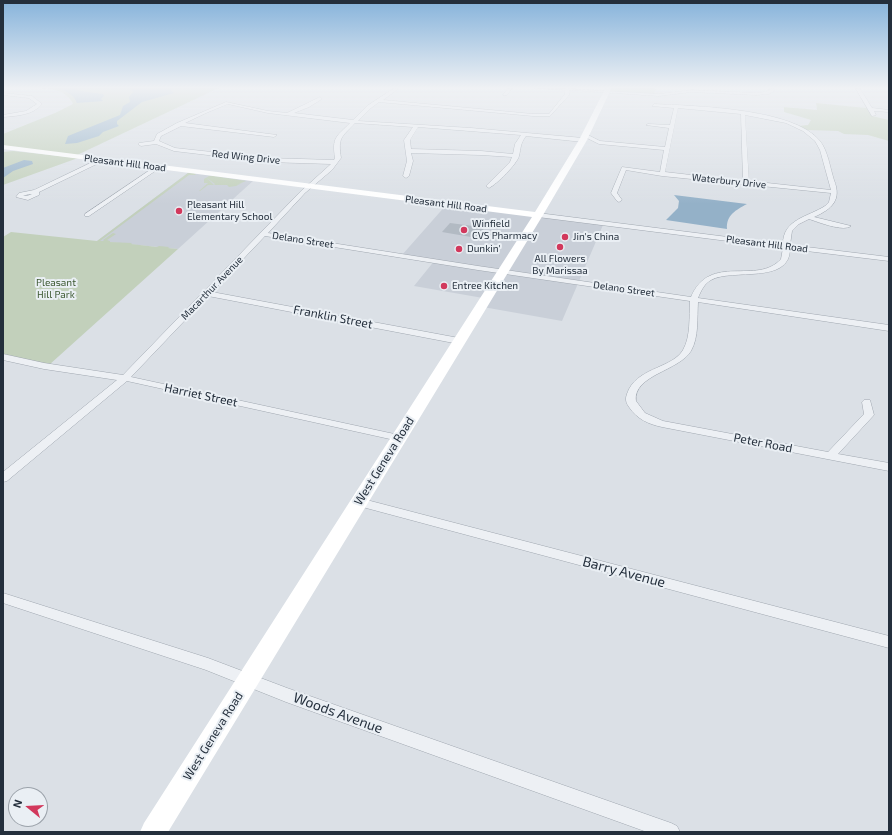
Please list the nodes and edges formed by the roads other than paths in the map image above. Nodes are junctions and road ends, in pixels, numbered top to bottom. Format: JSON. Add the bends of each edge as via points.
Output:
{"nodes":[{"id":1,"x":176,"y":126,"type":"edge"},
{"id":2,"x":196,"y":126,"type":"edge"},
{"id":3,"x":351,"y":126,"type":"edge"},
{"id":4,"x":416,"y":126,"type":"edge"},
{"id":5,"x":429,"y":126,"type":"edge"},
{"id":6,"x":590,"y":126,"type":"edge"},
{"id":7,"x":660,"y":126,"type":"edge"},
{"id":8,"x":744,"y":126,"type":"edge"},
{"id":9,"x":793,"y":126,"type":"edge"},
{"id":10,"x":672,"y":127,"type":"joint"},
{"id":11,"x":525,"y":134,"type":"junction"},
{"id":12,"x":274,"y":135,"type":"dead end"},
{"id":13,"x":583,"y":141,"type":"junction"},
{"id":14,"x":157,"y":142,"type":"junction"},
{"id":15,"x":599,"y":142,"type":"junction"},
{"id":16,"x":141,"y":144,"type":"dead end"},
{"id":17,"x":3,"y":147,"type":"edge"},
{"id":18,"x":668,"y":149,"type":"junction"},
{"id":19,"x":408,"y":151,"type":"junction"},
{"id":20,"x":516,"y":156,"type":"junction"},
{"id":21,"x":101,"y":160,"type":"junction"},
{"id":22,"x":336,"y":162,"type":"junction"},
{"id":23,"x":158,"y":167,"type":"junction"},
{"id":24,"x":662,"y":174,"type":"junction"},
{"id":25,"x":406,"y":176,"type":"dead end"},
{"id":26,"x":746,"y":183,"type":"junction"},
{"id":27,"x":310,"y":186,"type":"junction"},
{"id":28,"x":489,"y":186,"type":"dead end"},
{"id":29,"x":34,"y":192,"type":"dead end"},
{"id":30,"x":835,"y":192,"type":"junction"},
{"id":31,"x":619,"y":200,"type":"dead end"},
{"id":32,"x":87,"y":215,"type":"dead end"},
{"id":33,"x":538,"y":215,"type":"junction"},
{"id":34,"x":808,"y":217,"type":"junction"},
{"id":35,"x":848,"y":226,"type":"dead end"},
{"id":36,"x":264,"y":234,"type":"junction"},
{"id":37,"x":787,"y":246,"type":"junction"},
{"id":38,"x":889,"y":259,"type":"edge"},
{"id":39,"x":502,"y":272,"type":"junction"},
{"id":40,"x":207,"y":293,"type":"junction"},
{"id":41,"x":694,"y":299,"type":"junction"},
{"id":42,"x":889,"y":328,"type":"edge"},
{"id":43,"x":459,"y":341,"type":"junction"},
{"id":44,"x":3,"y":357,"type":"edge"},
{"id":45,"x":125,"y":378,"type":"junction"},
{"id":46,"x":867,"y":402,"type":"dead end"},
{"id":47,"x":399,"y":438,"type":"junction"},
{"id":48,"x":830,"y":456,"type":"junction"},
{"id":49,"x":889,"y":467,"type":"edge"},
{"id":50,"x":3,"y":478,"type":"edge"},
{"id":51,"x":359,"y":502,"type":"junction"},
{"id":52,"x":3,"y":598,"type":"edge"},
{"id":53,"x":889,"y":642,"type":"edge"},
{"id":54,"x":248,"y":680,"type":"junction"},
{"id":55,"x":153,"y":832,"type":"edge"},
{"id":56,"x":671,"y":832,"type":"edge"}],
"edges":[{"from":1,"to":14,"type":"street","via":[[160,135]]},
{"from":2,"to":12,"type":"street"},
{"from":3,"to":22,"type":"street","via":[[336,142]]},
{"from":4,"to":19,"type":"street","via":[[407,140]]},
{"from":5,"to":11,"type":"street"},
{"from":6,"to":13,"type":"main road","name":"West Geneva Road"},
{"from":7,"to":10,"type":"street"},
{"from":8,"to":26,"type":"street"},
{"from":9,"to":30,"type":"street","via":[[814,136],[820,144]]},
{"from":10,"to":18,"type":"street"},
{"from":11,"to":13,"type":"street"},
{"from":11,"to":20,"type":"street","via":[[518,144]]},
{"from":13,"to":15,"type":"street"},
{"from":13,"to":15,"type":"street"},
{"from":13,"to":33,"type":"main road","name":"West Geneva Road"},
{"from":14,"to":16,"type":"street"},
{"from":14,"to":22,"type":"street","name":"Red Wing Drive","via":[[174,149],[267,160]]},
{"from":15,"to":18,"type":"street"},
{"from":17,"to":21,"type":"main road","name":"Pleasant Hill Road"},
{"from":18,"to":24,"type":"street"},
{"from":19,"to":20,"type":"street"},
{"from":19,"to":25,"type":"street","via":[[410,161]]},
{"from":20,"to":28,"type":"street","via":[[509,167]]},
{"from":21,"to":23,"type":"main road","name":"Pleasant Hill Road"},
{"from":21,"to":29,"type":"street"},
{"from":22,"to":27,"type":"street","name":"Macarthur Avenue"},
{"from":23,"to":27,"type":"main road","name":"Pleasant Hill Road"},
{"from":23,"to":32,"type":"street"},
{"from":24,"to":26,"type":"street","name":"Waterbury Drive"},
{"from":24,"to":31,"type":"street","name":"Waterbury Drive","via":[[624,168],[614,193]]},
{"from":26,"to":30,"type":"street","name":"Waterbury Drive"},
{"from":27,"to":33,"type":"main road","name":"Pleasant Hill Road"},
{"from":27,"to":36,"type":"street","name":"Macarthur Avenue"},
{"from":30,"to":34,"type":"street","via":[[828,206]]},
{"from":33,"to":37,"type":"street","name":"Pleasant Hill Road"},
{"from":33,"to":39,"type":"main road","name":"West Geneva Road"},
{"from":34,"to":35,"type":"street"},
{"from":34,"to":37,"type":"street","via":[[789,229],[786,237]]},
{"from":36,"to":39,"type":"street","name":"Delano Street"},
{"from":36,"to":40,"type":"street","name":"Macarthur Avenue"},
{"from":37,"to":38,"type":"street","name":"Pleasant Hill Road"},
{"from":37,"to":41,"type":"street","via":[[786,256],[781,264],[759,271],[708,278],[698,289]]},
{"from":39,"to":41,"type":"street","name":"Delano Street"},
{"from":39,"to":43,"type":"main road","name":"West Geneva Road"},
{"from":40,"to":43,"type":"street","name":"Franklin Street"},
{"from":40,"to":45,"type":"street","name":"Macarthur Avenue"},
{"from":41,"to":42,"type":"street","name":"Delano Street"},
{"from":41,"to":48,"type":"street","name":"Peter Road","via":[[691,340],[688,348],[678,360],[647,375],[633,389],[631,402],[639,414],[662,424]]},
{"from":43,"to":47,"type":"main road","name":"West Geneva Road"},
{"from":44,"to":45,"type":"street","name":"Harriet Street"},
{"from":45,"to":47,"type":"street","name":"Harriet Street"},
{"from":45,"to":50,"type":"street","name":"Macarthur Avenue"},
{"from":46,"to":48,"type":"street","via":[[869,415]]},
{"from":47,"to":51,"type":"main road","name":"West Geneva Road"},
{"from":48,"to":49,"type":"street","name":"Peter Road"},
{"from":51,"to":53,"type":"street","name":"Barry Avenue"},
{"from":51,"to":54,"type":"main road","name":"West Geneva Road"},
{"from":52,"to":54,"type":"street","name":"Woods Avenue","via":[[208,664]]},
{"from":54,"to":55,"type":"main road","name":"West Geneva Road"},
{"from":54,"to":56,"type":"street","name":"Woods Avenue"}]}
